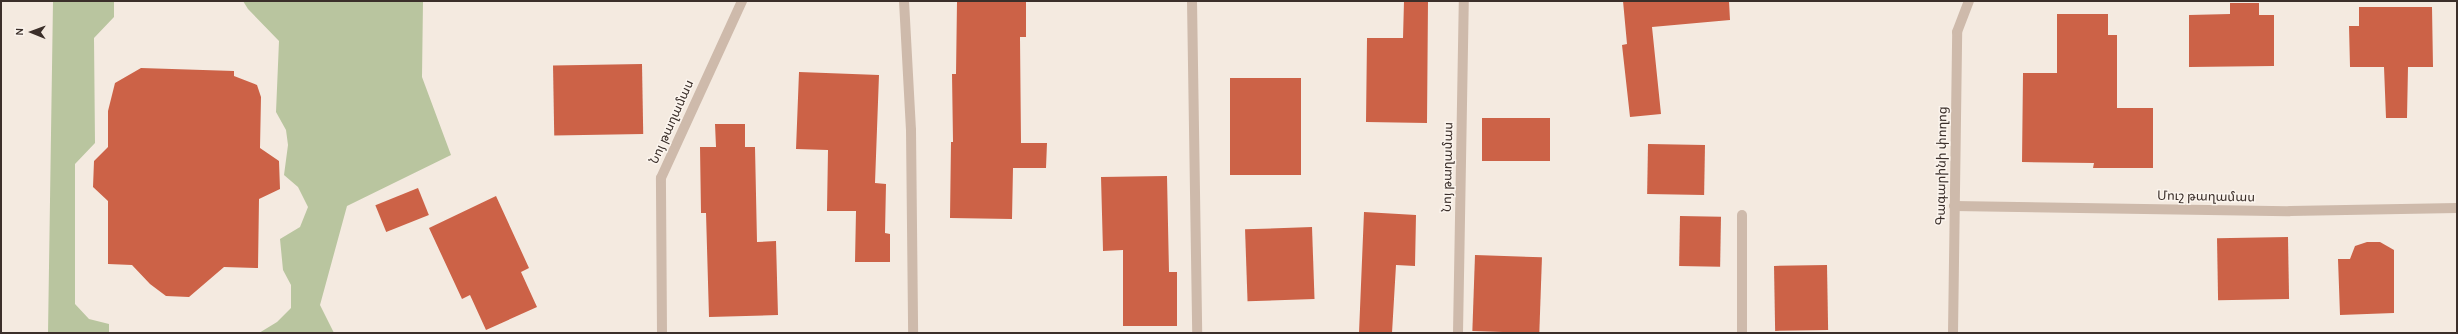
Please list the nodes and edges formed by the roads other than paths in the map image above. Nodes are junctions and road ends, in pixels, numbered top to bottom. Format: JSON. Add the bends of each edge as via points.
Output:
{"nodes":[{"id":1,"x":742,"y":1,"type":"edge"},
{"id":2,"x":904,"y":1,"type":"edge"},
{"id":3,"x":1192,"y":1,"type":"edge"},
{"id":4,"x":1464,"y":1,"type":"edge"},
{"id":5,"x":1969,"y":1,"type":"edge"},
{"id":6,"x":1954,"y":206,"type":"junction"},
{"id":7,"x":2457,"y":208,"type":"edge"},
{"id":8,"x":1742,"y":215,"type":"dead end"},
{"id":9,"x":662,"y":333,"type":"edge"},
{"id":10,"x":913,"y":333,"type":"edge"},
{"id":11,"x":1197,"y":333,"type":"edge"},
{"id":12,"x":1458,"y":333,"type":"edge"},
{"id":13,"x":1742,"y":333,"type":"edge"},
{"id":14,"x":1953,"y":333,"type":"edge"}],
"edges":[{"from":1,"to":9,"type":"street","name":"Նոյ թաղամաս","via":[[661,178]]},
{"from":2,"to":10,"type":"street","via":[[911,130]]},
{"from":3,"to":11,"type":"street"},
{"from":4,"to":12,"type":"street","name":"Նոյ թաղամաս"},
{"from":5,"to":6,"type":"street","name":"Գագարինի փողոց","via":[[1958,32]]},
{"from":6,"to":7,"type":"street","name":"Մուշ թաղամաս","via":[[2290,211]]},
{"from":6,"to":14,"type":"street","name":"Գագարինի փողոց"},
{"from":8,"to":13,"type":"street"}]}
